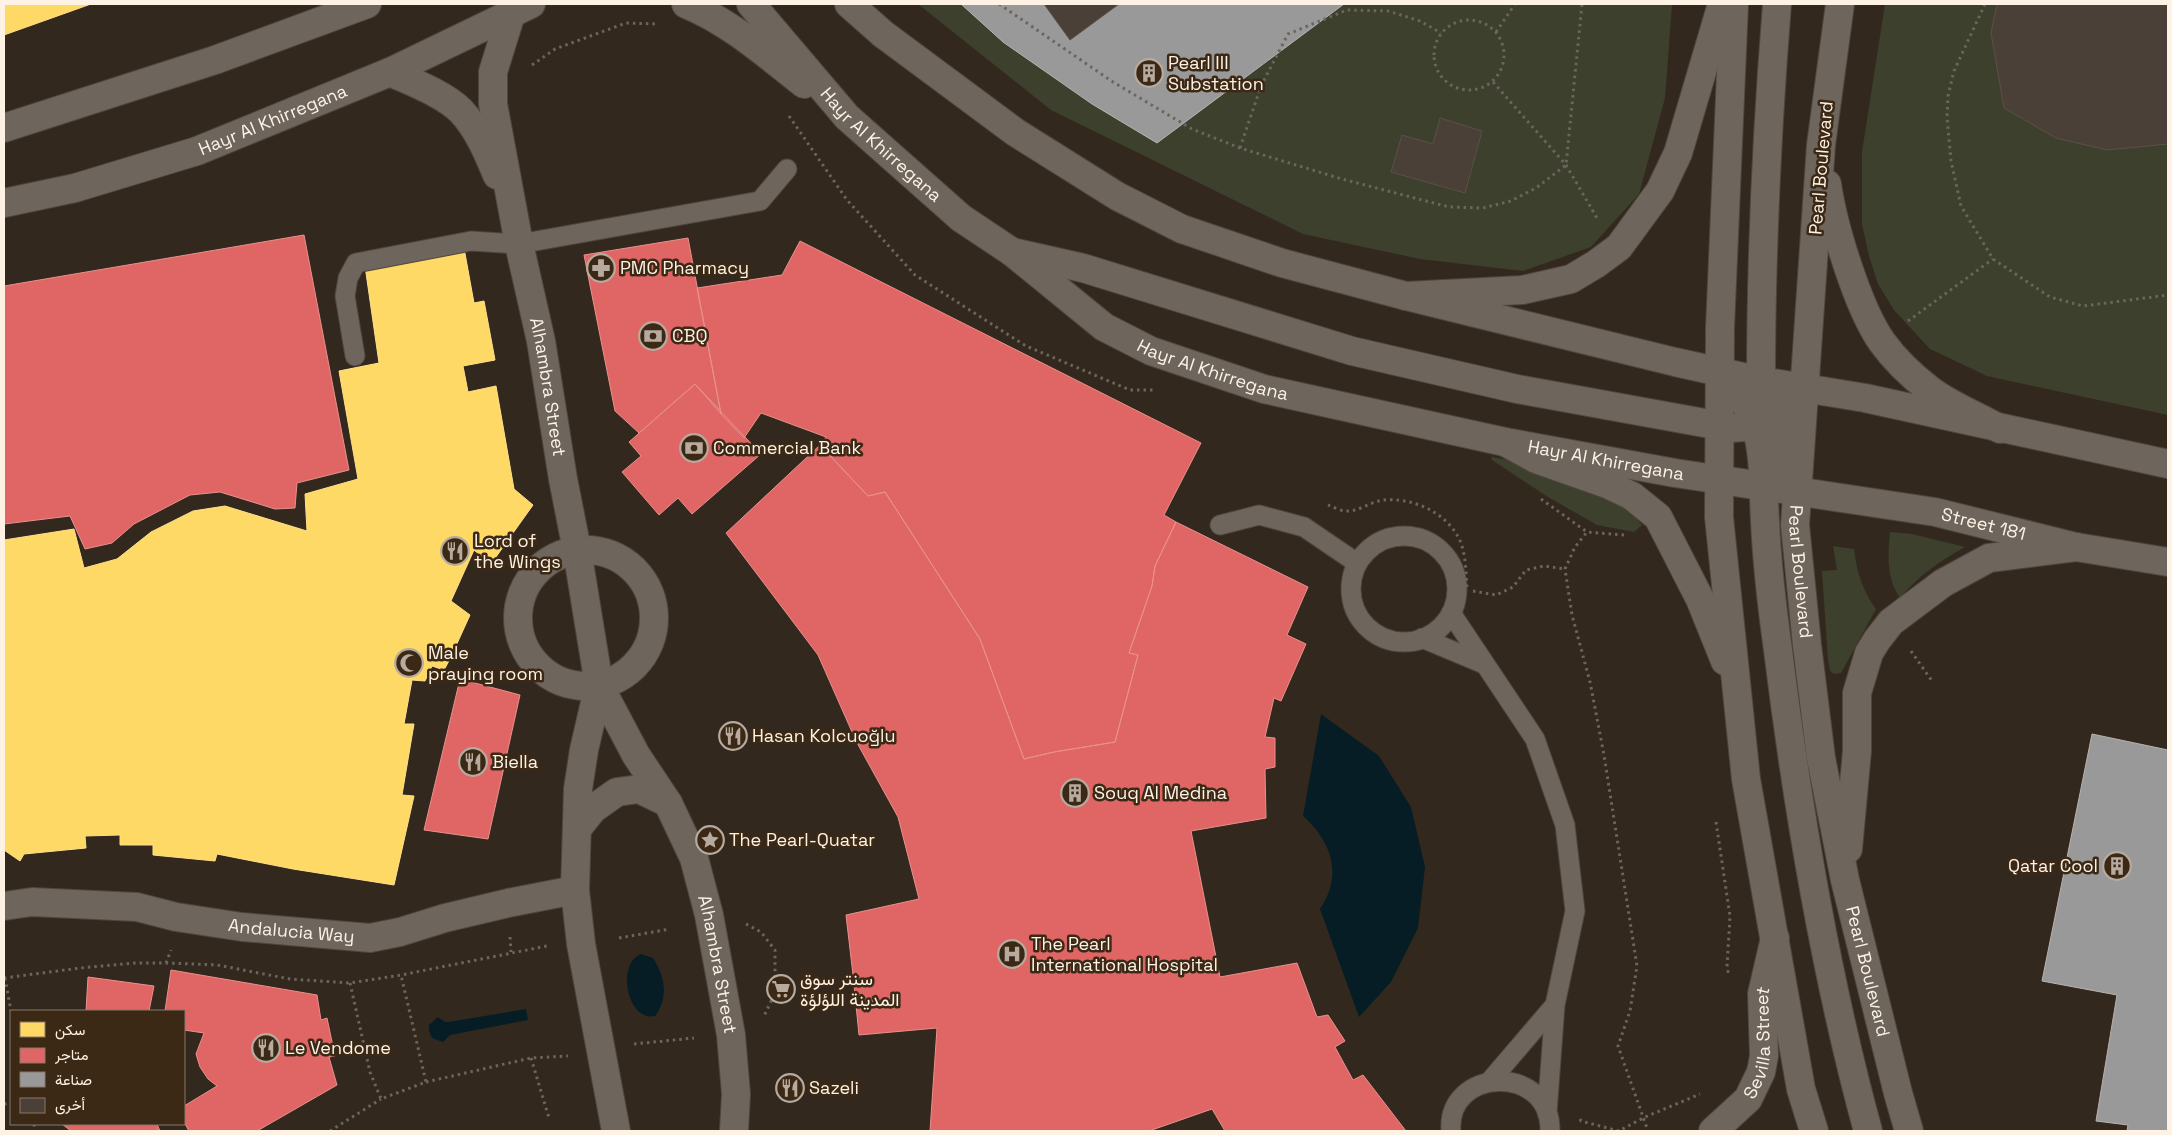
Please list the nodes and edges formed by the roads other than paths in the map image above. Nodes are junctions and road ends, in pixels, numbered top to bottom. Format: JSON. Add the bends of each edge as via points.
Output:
{"nodes":[{"id":1,"x":367,"y":4,"type":"edge"},
{"id":2,"x":686,"y":4,"type":"edge"},
{"id":3,"x":751,"y":4,"type":"edge"},
{"id":4,"x":849,"y":4,"type":"edge"},
{"id":5,"x":873,"y":4,"type":"edge"},
{"id":6,"x":1722,"y":4,"type":"edge"},
{"id":7,"x":1734,"y":4,"type":"edge"},
{"id":8,"x":1778,"y":4,"type":"edge"},
{"id":9,"x":1840,"y":4,"type":"edge"},
{"id":10,"x":521,"y":9,"type":"edge"},
{"id":11,"x":883,"y":34,"type":"junction"},
{"id":12,"x":390,"y":72,"type":"junction"},
{"id":13,"x":847,"y":117,"type":"junction"},
{"id":14,"x":4,"y":128,"type":"edge"},
{"id":15,"x":1821,"y":145,"type":"junction"},
{"id":16,"x":787,"y":169,"type":"dead end"},
{"id":17,"x":4,"y":203,"type":"edge"},
{"id":18,"x":518,"y":234,"type":"junction"},
{"id":19,"x":1012,"y":252,"type":"junction"},
{"id":20,"x":1406,"y":296,"type":"junction"},
{"id":21,"x":355,"y":356,"type":"dead end"},
{"id":22,"x":1720,"y":372,"type":"junction"},
{"id":23,"x":1761,"y":381,"type":"junction"},
{"id":24,"x":1804,"y":388,"type":"junction"},
{"id":25,"x":1764,"y":424,"type":"junction"},
{"id":26,"x":1720,"y":426,"type":"junction"},
{"id":27,"x":2000,"y":429,"type":"junction"},
{"id":28,"x":1505,"y":442,"type":"junction"},
{"id":29,"x":2168,"y":464,"type":"edge"},
{"id":30,"x":1720,"y":480,"type":"junction"},
{"id":31,"x":1763,"y":486,"type":"junction"},
{"id":32,"x":1797,"y":490,"type":"junction"},
{"id":33,"x":1220,"y":525,"type":"dead end"},
{"id":34,"x":2076,"y":548,"type":"junction"},
{"id":35,"x":577,"y":550,"type":"junction"},
{"id":36,"x":2168,"y":562,"type":"edge"},
{"id":37,"x":1357,"y":563,"type":"junction"},
{"id":38,"x":1451,"y":612,"type":"junction"},
{"id":39,"x":1422,"y":638,"type":"junction"},
{"id":40,"x":1484,"y":664,"type":"junction"},
{"id":41,"x":600,"y":685,"type":"junction"},
{"id":42,"x":1737,"y":688,"type":"junction"},
{"id":43,"x":668,"y":803,"type":"junction"},
{"id":44,"x":577,"y":829,"type":"junction"},
{"id":45,"x":1845,"y":880,"type":"junction"},
{"id":46,"x":575,"y":890,"type":"junction"},
{"id":47,"x":4,"y":906,"type":"edge"},
{"id":48,"x":1775,"y":938,"type":"junction"},
{"id":49,"x":1555,"y":1005,"type":"junction"},
{"id":50,"x":1490,"y":1081,"type":"junction"},
{"id":51,"x":1547,"y":1113,"type":"junction"},
{"id":52,"x":616,"y":1131,"type":"edge"},
{"id":53,"x":734,"y":1131,"type":"edge"},
{"id":54,"x":1451,"y":1131,"type":"edge"},
{"id":55,"x":1550,"y":1131,"type":"edge"},
{"id":56,"x":1713,"y":1131,"type":"edge"},
{"id":57,"x":1814,"y":1131,"type":"edge"},
{"id":58,"x":1868,"y":1131,"type":"edge"},
{"id":59,"x":1910,"y":1131,"type":"edge"}],
"edges":[{"from":1,"to":14,"type":"street","via":[[215,60]]},
{"from":2,"to":13,"type":"street","via":[[736,32]]},
{"from":3,"to":13,"type":"street","name":"Hayr Al Khirregana"},
{"from":4,"to":11,"type":"street"},
{"from":5,"to":11,"type":"street"},
{"from":6,"to":20,"type":"street","via":[[1678,153],[1660,191],[1619,246],[1571,279],[1522,290]]},
{"from":7,"to":22,"type":"street","via":[[1722,243]]},
{"from":8,"to":23,"type":"street","via":[[1766,164]]},
{"from":9,"to":15,"type":"street","name":"Pearl Boulevard"},
{"from":10,"to":12,"type":"street","name":"Hayr Al Khirregana"},
{"from":10,"to":18,"type":"street","name":"Alhambra Street","via":[[493,72],[493,104]]},
{"from":11,"to":20,"type":"street","via":[[1015,132],[1116,196],[1182,229],[1282,263]]},
{"from":12,"to":17,"type":"street","name":"Hayr Al Khirregana","via":[[197,151],[75,188]]},
{"from":12,"to":18,"type":"street","name":"Alhambra Street","via":[[429,90],[460,110],[488,153]]},
{"from":13,"to":19,"type":"street","name":"Hayr Al Khirregana","via":[[961,218]]},
{"from":15,"to":24,"type":"street","name":"Pearl Boulevard"},
{"from":15,"to":27,"type":"street","via":[[1842,247],[1859,296],[1882,342],[1931,391]]},
{"from":16,"to":18,"type":"lane","via":[[760,201]]},
{"from":18,"to":21,"type":"lane","via":[[356,263],[348,278],[345,296]]},
{"from":18,"to":35,"type":"street","name":"Alhambra Street","via":[[541,341]]},
{"from":19,"to":26,"type":"street","via":[[1084,268],[1352,351],[1517,389]]},
{"from":19,"to":28,"type":"street","name":"Hayr Al Khirregana","via":[[1104,327],[1151,350],[1264,389]]},
{"from":20,"to":22,"type":"street"},
{"from":22,"to":23,"type":"street"},
{"from":22,"to":25,"type":"street"},
{"from":22,"to":26,"type":"street"},
{"from":23,"to":24,"type":"street"},
{"from":23,"to":25,"type":"street"},
{"from":24,"to":25,"type":"street","via":[[1785,412]]},
{"from":24,"to":27,"type":"street","via":[[1865,398]]},
{"from":24,"to":32,"type":"street","name":"Pearl Boulevard"},
{"from":25,"to":26,"type":"street","via":[[1732,428]]},
{"from":25,"to":31,"type":"street"},
{"from":25,"to":32,"type":"street"},
{"from":26,"to":30,"type":"street"},
{"from":27,"to":29,"type":"street"},
{"from":28,"to":30,"type":"street","name":"Hayr Al Khirregana"},
{"from":28,"to":42,"type":"street","via":[[1536,459],[1632,496],[1658,517],[1700,599]]},
{"from":30,"to":31,"type":"street","name":"Hayr Al Khirregana"},
{"from":30,"to":42,"type":"street","via":[[1719,517]]},
{"from":31,"to":32,"type":"street","name":"Hayr Al Khirregana"},
{"from":31,"to":58,"type":"street","via":[[1771,594],[1788,737],[1811,876],[1851,1068]]},
{"from":32,"to":34,"type":"street","name":"Street 181","via":[[1935,512]]},
{"from":32,"to":45,"type":"street","name":"Pearl Boulevard","via":[[1796,526],[1807,645],[1822,758]]},
{"from":33,"to":37,"type":"lane","via":[[1260,515],[1304,527]]},
{"from":34,"to":36,"type":"street","name":"Street 181"},
{"from":34,"to":45,"type":"street","via":[[1989,558],[1942,583],[1891,622],[1877,640],[1869,654],[1857,693],[1857,751]]},
{"from":35,"to":41,"type":"street","name":"Alhambra Street"},
{"from":35,"to":41,"type":"street","via":[[612,554],[627,563],[639,575],[654,607],[650,642],[642,657],[616,680]]},
{"from":35,"to":41,"type":"street","via":[[558,555],[541,565],[528,581],[520,599],[517,619],[530,657],[543,671],[560,681],[580,686]]},
{"from":37,"to":38,"type":"lane","via":[[1368,549],[1384,540],[1401,536],[1419,538],[1436,546],[1456,576],[1456,595]]},
{"from":37,"to":39,"type":"lane","via":[[1351,581],[1352,599],[1358,616],[1370,630],[1386,639],[1404,642]]},
{"from":38,"to":39,"type":"lane","via":[[1434,633]]},
{"from":38,"to":40,"type":"lane"},
{"from":39,"to":40,"type":"lane"},
{"from":40,"to":49,"type":"lane","via":[[1535,739],[1565,825],[1575,911]]},
{"from":41,"to":43,"type":"street","name":"Alhambra Street","via":[[636,755]]},
{"from":41,"to":44,"type":"street","name":"Alhambra Street","via":[[584,750],[578,789]]},
{"from":42,"to":48,"type":"street","via":[[1746,779]]},
{"from":43,"to":44,"type":"street","via":[[638,789],[617,792],[593,809]]},
{"from":43,"to":53,"type":"street","name":"Alhambra Street","via":[[694,858],[709,915],[731,1035],[736,1094]]},
{"from":44,"to":46,"type":"street","name":"Alhambra Street"},
{"from":45,"to":59,"type":"street","name":"Pearl Boulevard"},
{"from":46,"to":47,"type":"street","name":"Andalucia Way","via":[[508,903],[370,938],[242,927],[176,917],[137,907],[32,902]]},
{"from":46,"to":52,"type":"street","name":"Alhambra Street","via":[[581,944]]},
{"from":48,"to":56,"type":"street","name":"Sevilla Street","via":[[1762,994],[1764,1056],[1761,1072],[1748,1098]]},
{"from":48,"to":57,"type":"street","via":[[1800,1089]]},
{"from":49,"to":50,"type":"lane"},
{"from":49,"to":51,"type":"lane"},
{"from":50,"to":51,"type":"lane","via":[[1504,1080],[1524,1086],[1541,1100]]},
{"from":50,"to":54,"type":"lane","via":[[1462,1098],[1454,1112]]},
{"from":51,"to":55,"type":"lane"}]}
